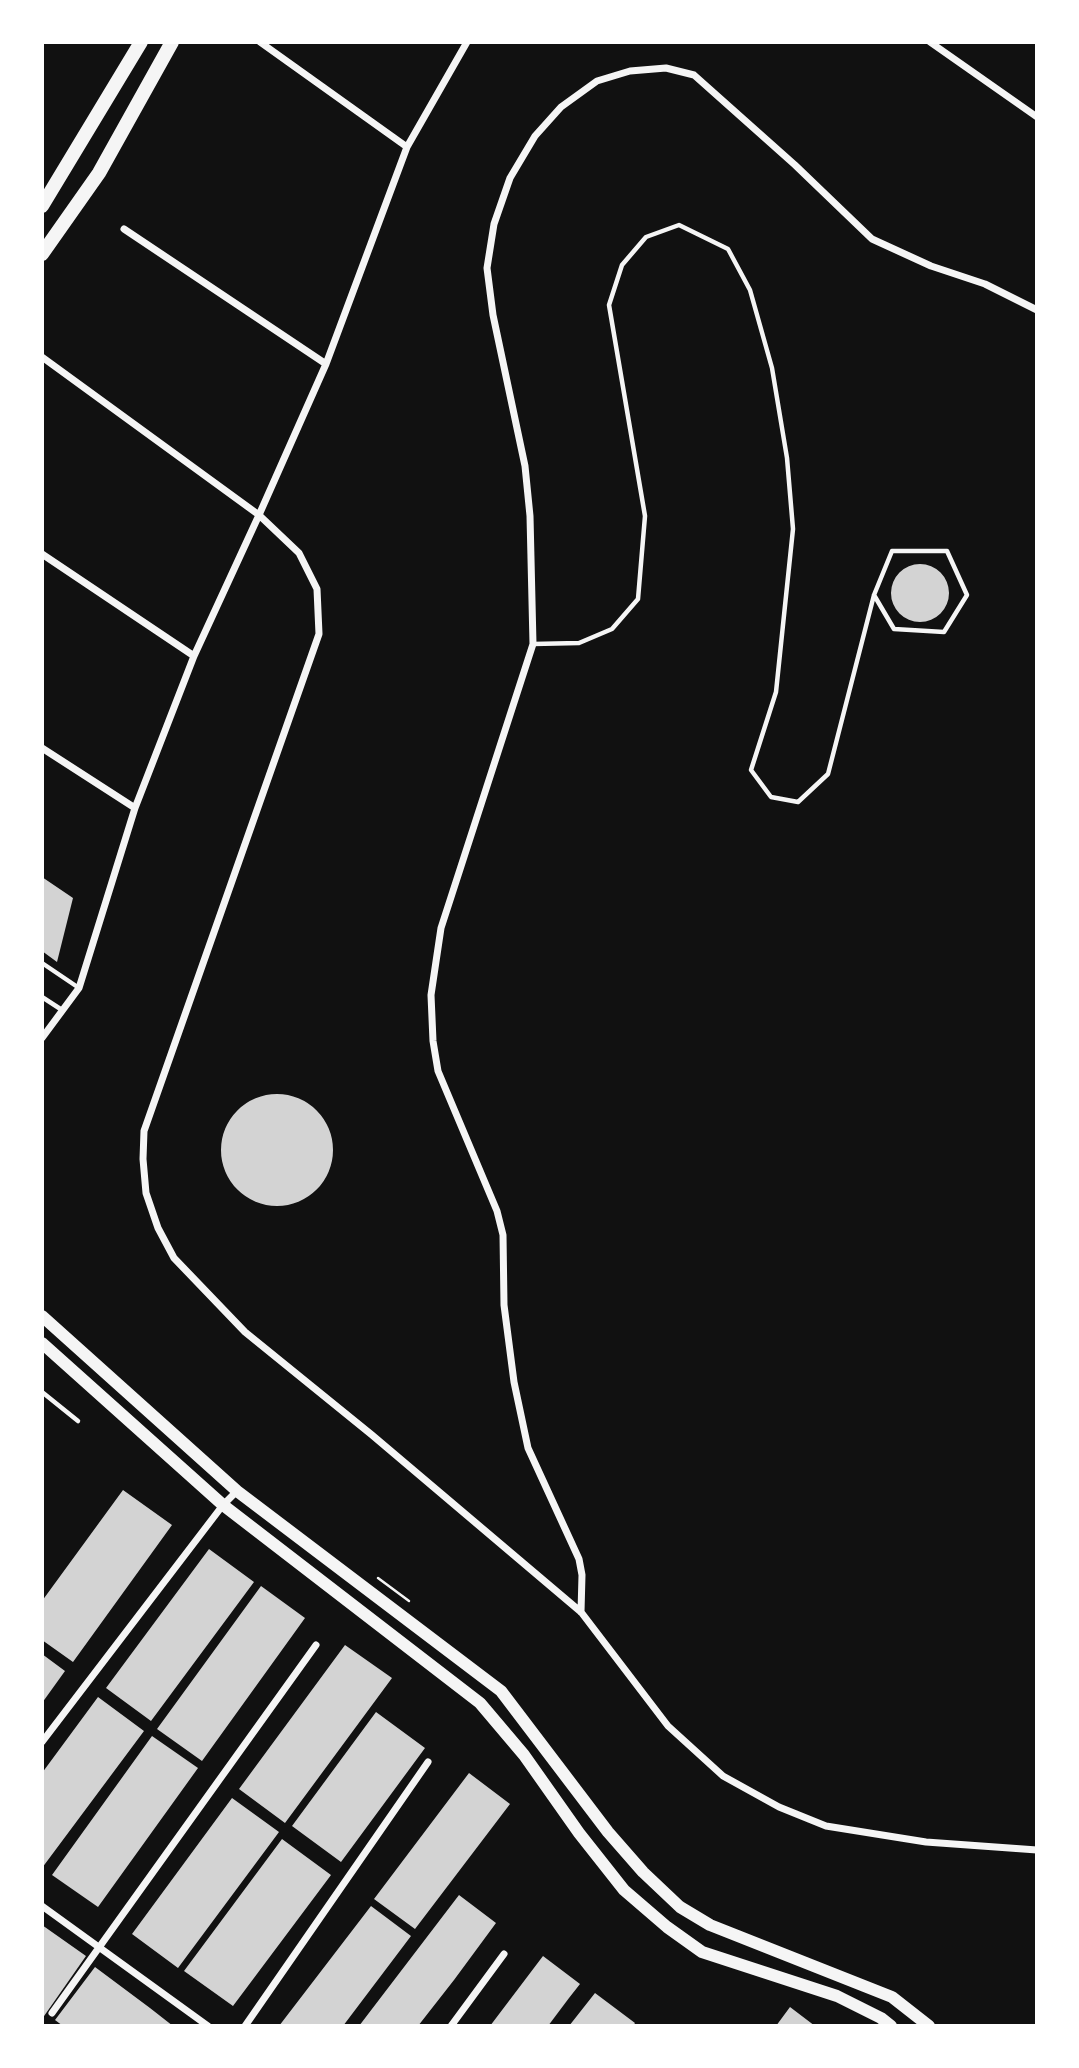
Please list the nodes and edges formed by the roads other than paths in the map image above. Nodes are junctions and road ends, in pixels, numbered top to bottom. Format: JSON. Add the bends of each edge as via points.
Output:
{"nodes":[{"id":1,"x":141,"y":42,"type":"edge"},
{"id":2,"x":172,"y":42,"type":"edge"},
{"id":3,"x":260,"y":42,"type":"edge"},
{"id":4,"x":467,"y":42,"type":"edge"},
{"id":5,"x":930,"y":42,"type":"edge"},
{"id":6,"x":1037,"y":117,"type":"edge"},
{"id":7,"x":407,"y":147,"type":"junction"},
{"id":8,"x":42,"y":206,"type":"edge"},
{"id":9,"x":124,"y":229,"type":"dead end"},
{"id":10,"x":42,"y":254,"type":"edge"},
{"id":11,"x":1037,"y":310,"type":"edge"},
{"id":12,"x":42,"y":356,"type":"edge"},
{"id":13,"x":326,"y":365,"type":"junction"},
{"id":14,"x":259,"y":516,"type":"junction"},
{"id":15,"x":42,"y":554,"type":"edge"},
{"id":16,"x":874,"y":595,"type":"junction"},
{"id":17,"x":533,"y":644,"type":"junction"},
{"id":18,"x":194,"y":656,"type":"junction"},
{"id":19,"x":42,"y":748,"type":"edge"},
{"id":20,"x":135,"y":808,"type":"junction"},
{"id":21,"x":42,"y":963,"type":"edge"},
{"id":22,"x":79,"y":988,"type":"junction"},
{"id":23,"x":42,"y":997,"type":"edge"},
{"id":24,"x":62,"y":1010,"type":"junction"},
{"id":25,"x":42,"y":1038,"type":"edge"},
{"id":26,"x":42,"y":1316,"type":"edge"},
{"id":27,"x":42,"y":1343,"type":"edge"},
{"id":28,"x":42,"y":1392,"type":"edge"},
{"id":29,"x":78,"y":1421,"type":"dead end"},
{"id":30,"x":237,"y":1491,"type":"junction"},
{"id":31,"x":223,"y":1505,"type":"junction"},
{"id":32,"x":581,"y":1612,"type":"junction"},
{"id":33,"x":316,"y":1645,"type":"dead end"},
{"id":34,"x":42,"y":1742,"type":"edge"},
{"id":35,"x":428,"y":1762,"type":"dead end"},
{"id":36,"x":1037,"y":1850,"type":"edge"},
{"id":37,"x":42,"y":1906,"type":"edge"},
{"id":38,"x":99,"y":1948,"type":"junction"},
{"id":39,"x":504,"y":1954,"type":"dead end"},
{"id":40,"x":52,"y":2013,"type":"dead end"},
{"id":41,"x":208,"y":2026,"type":"edge"},
{"id":42,"x":245,"y":2026,"type":"edge"},
{"id":43,"x":451,"y":2026,"type":"edge"},
{"id":44,"x":891,"y":2026,"type":"edge"},
{"id":45,"x":929,"y":2026,"type":"edge"}],
"edges":[{"from":1,"to":8,"type":"main road"},
{"from":2,"to":10,"type":"main road","via":[[99,173]]},
{"from":3,"to":7,"type":"street"},
{"from":4,"to":7,"type":"street"},
{"from":5,"to":6,"type":"street"},
{"from":7,"to":13,"type":"street"},
{"from":9,"to":13,"type":"street"},
{"from":11,"to":17,"type":"street","via":[[872,239],[694,75],[666,68],[630,71],[597,81],[561,107],[510,178],[487,268],[525,466]]},
{"from":12,"to":14,"type":"street"},
{"from":13,"to":14,"type":"street"},
{"from":14,"to":18,"type":"street"},
{"from":14,"to":32,"type":"street","via":[[299,553],[317,589],[320,634],[144,1130],[146,1193],[174,1258],[245,1332]]},
{"from":15,"to":18,"type":"street"},
{"from":16,"to":16,"type":"lane","via":[[892,551],[947,551],[967,594],[944,632],[894,629]]},
{"from":16,"to":17,"type":"lane","via":[[828,774],[798,802],[771,797],[751,771],[776,691],[793,528],[787,458],[772,368],[751,290],[727,249],[679,225],[646,237],[622,265],[609,305],[645,516],[638,599],[612,629],[579,643]]},
{"from":17,"to":32,"type":"street","via":[[441,928],[431,995],[433,1041],[438,1071],[497,1211],[503,1235],[504,1305],[514,1382],[528,1448],[579,1559]]},
{"from":18,"to":20,"type":"street"},
{"from":19,"to":20,"type":"street"},
{"from":20,"to":22,"type":"street"},
{"from":21,"to":22,"type":"lane"},
{"from":22,"to":24,"type":"street"},
{"from":23,"to":24,"type":"lane"},
{"from":24,"to":25,"type":"street"},
{"from":26,"to":30,"type":"street"},
{"from":27,"to":31,"type":"street"},
{"from":28,"to":29,"type":"lane"},
{"from":30,"to":31,"type":"street"},
{"from":30,"to":45,"type":"street","via":[[501,1691],[608,1832],[680,1907],[710,1925],[892,1997]]},
{"from":31,"to":34,"type":"street"},
{"from":31,"to":44,"type":"street","via":[[480,1703],[624,1889],[667,1927],[702,1952],[837,1996]]},
{"from":32,"to":36,"type":"street","via":[[668,1726],[723,1776],[779,1807],[826,1826],[926,1842]]},
{"from":33,"to":38,"type":"street"},
{"from":35,"to":42,"type":"street"},
{"from":37,"to":38,"type":"street"},
{"from":38,"to":40,"type":"street"},
{"from":38,"to":41,"type":"street"},
{"from":39,"to":43,"type":"street"}]}
